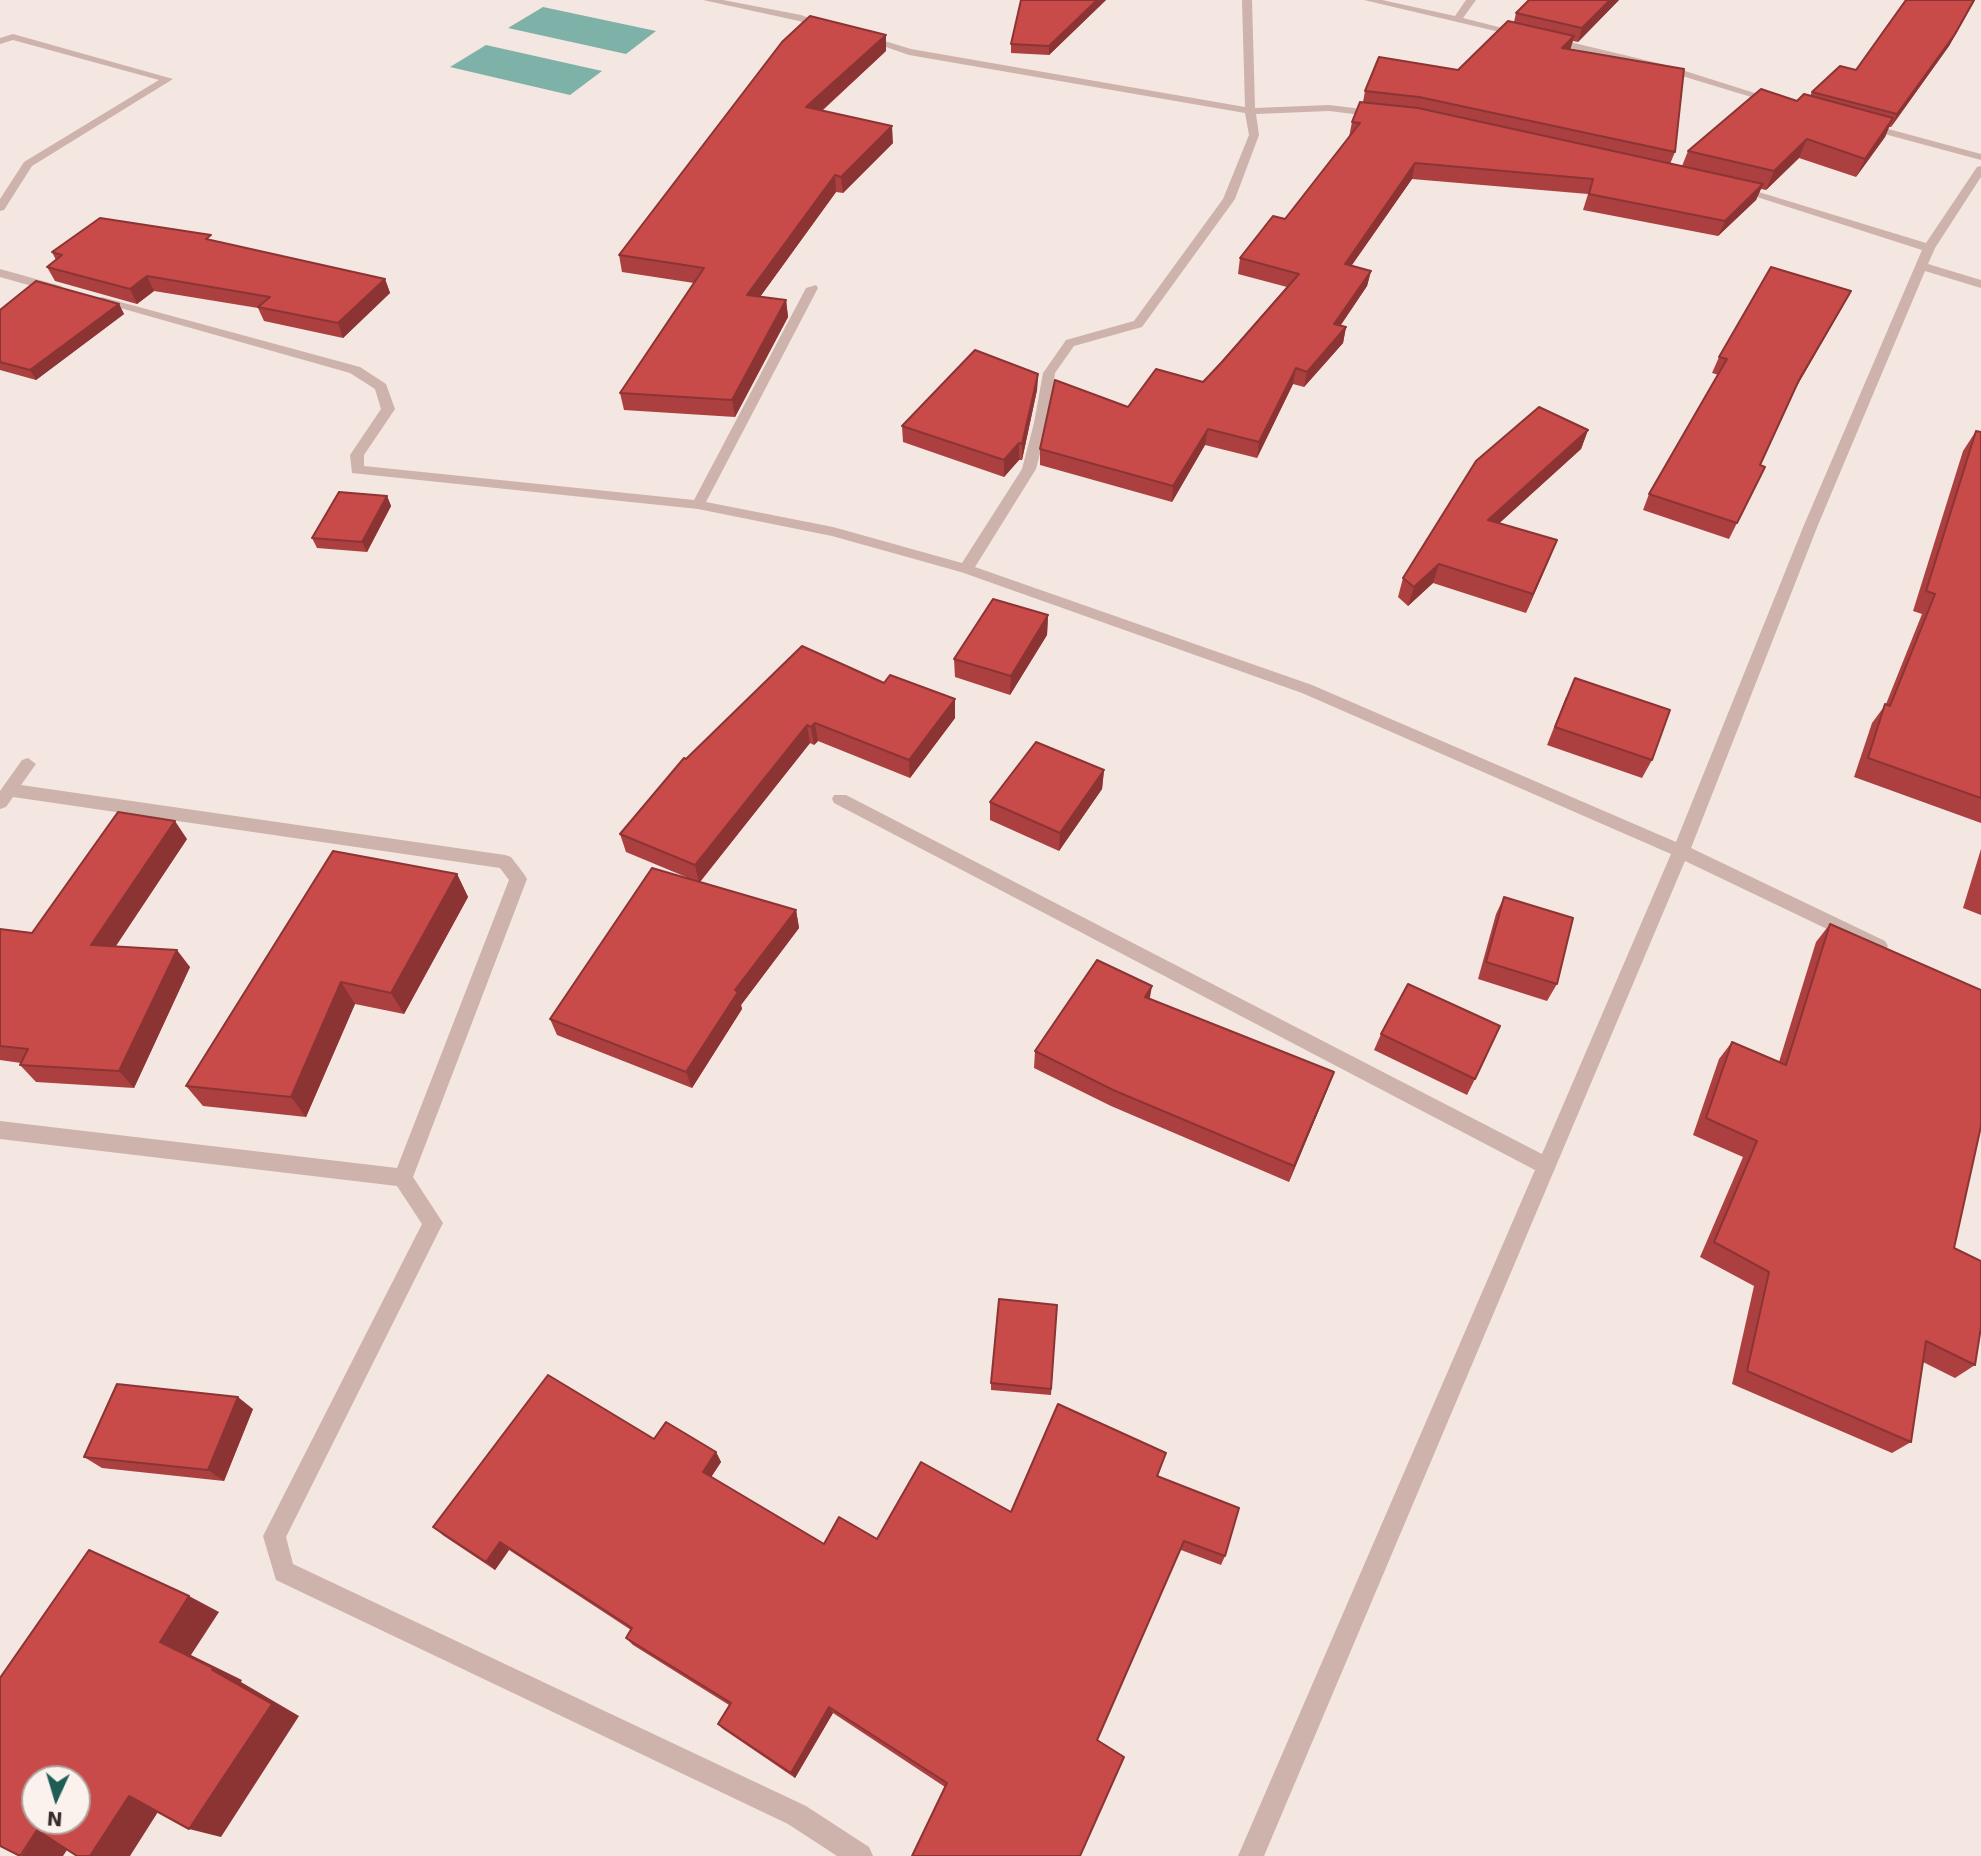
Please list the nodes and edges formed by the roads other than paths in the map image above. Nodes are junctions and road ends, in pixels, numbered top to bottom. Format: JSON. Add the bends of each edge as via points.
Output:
{"nodes":[{"id":1,"x":708,"y":0,"type":"edge"},
{"id":2,"x":1247,"y":0,"type":"edge"},
{"id":3,"x":1369,"y":0,"type":"edge"},
{"id":4,"x":1471,"y":0,"type":"edge"},
{"id":5,"x":1458,"y":19,"type":"junction"},
{"id":6,"x":837,"y":30,"type":"edge"},
{"id":7,"x":0,"y":33,"type":"edge"},
{"id":8,"x":849,"y":33,"type":"edge"},
{"id":9,"x":13,"y":37,"type":"junction"},
{"id":10,"x":0,"y":41,"type":"edge"},
{"id":11,"x":1785,"y":104,"type":"edge"},
{"id":12,"x":1250,"y":111,"type":"junction"},
{"id":13,"x":1391,"y":115,"type":"edge"},
{"id":14,"x":1850,"y":122,"type":"edge"},
{"id":15,"x":1981,"y":157,"type":"edge"},
{"id":16,"x":1981,"y":169,"type":"edge"},
{"id":17,"x":1722,"y":185,"type":"edge"},
{"id":18,"x":0,"y":208,"type":"edge"},
{"id":19,"x":1929,"y":248,"type":"junction"},
{"id":20,"x":1923,"y":266,"type":"junction"},
{"id":21,"x":0,"y":273,"type":"edge"},
{"id":22,"x":1981,"y":284,"type":"edge"},
{"id":23,"x":812,"y":288,"type":"dead end"},
{"id":24,"x":698,"y":505,"type":"junction"},
{"id":25,"x":966,"y":569,"type":"junction"},
{"id":26,"x":28,"y":765,"type":"dead end"},
{"id":27,"x":5,"y":796,"type":"edge"},
{"id":28,"x":840,"y":799,"type":"dead end"},
{"id":29,"x":1681,"y":851,"type":"junction"},
{"id":30,"x":1889,"y":951,"type":"edge"},
{"id":31,"x":0,"y":1130,"type":"edge"},
{"id":32,"x":1546,"y":1166,"type":"junction"},
{"id":33,"x":402,"y":1178,"type":"junction"},
{"id":34,"x":860,"y":1856,"type":"edge"},
{"id":35,"x":1251,"y":1856,"type":"edge"}],
"edges":[{"from":1,"to":6,"type":"street","via":[[801,18]]},
{"from":2,"to":12,"type":"street"},
{"from":3,"to":5,"type":"street"},
{"from":4,"to":5,"type":"street"},
{"from":5,"to":11,"type":"street","via":[[1662,67]]},
{"from":7,"to":9,"type":"street"},
{"from":8,"to":12,"type":"street","via":[[909,52]]},
{"from":9,"to":10,"type":"street"},
{"from":9,"to":18,"type":"street","via":[[168,79],[28,164]]},
{"from":12,"to":13,"type":"street","via":[[1329,108]]},
{"from":12,"to":25,"type":"street","via":[[1254,135],[1229,200],[1138,324],[1070,343],[1049,373],[1029,469]]},
{"from":14,"to":15,"type":"street"},
{"from":16,"to":19,"type":"street"},
{"from":17,"to":19,"type":"street"},
{"from":19,"to":20,"type":"street"},
{"from":20,"to":22,"type":"street"},
{"from":20,"to":29,"type":"street","via":[[1811,526]]},
{"from":21,"to":24,"type":"street","via":[[355,370],[382,387],[388,409],[357,455],[357,470]]},
{"from":23,"to":24,"type":"street"},
{"from":24,"to":25,"type":"street","via":[[833,532]]},
{"from":25,"to":29,"type":"street","via":[[1307,690]]},
{"from":26,"to":27,"type":"street"},
{"from":27,"to":33,"type":"street","via":[[505,862],[518,879]]},
{"from":28,"to":32,"type":"street"},
{"from":29,"to":30,"type":"street"},
{"from":29,"to":32,"type":"street"},
{"from":31,"to":33,"type":"street"},
{"from":32,"to":35,"type":"street"},
{"from":33,"to":34,"type":"street","via":[[433,1223],[274,1535],[284,1572],[797,1815]]}]}
